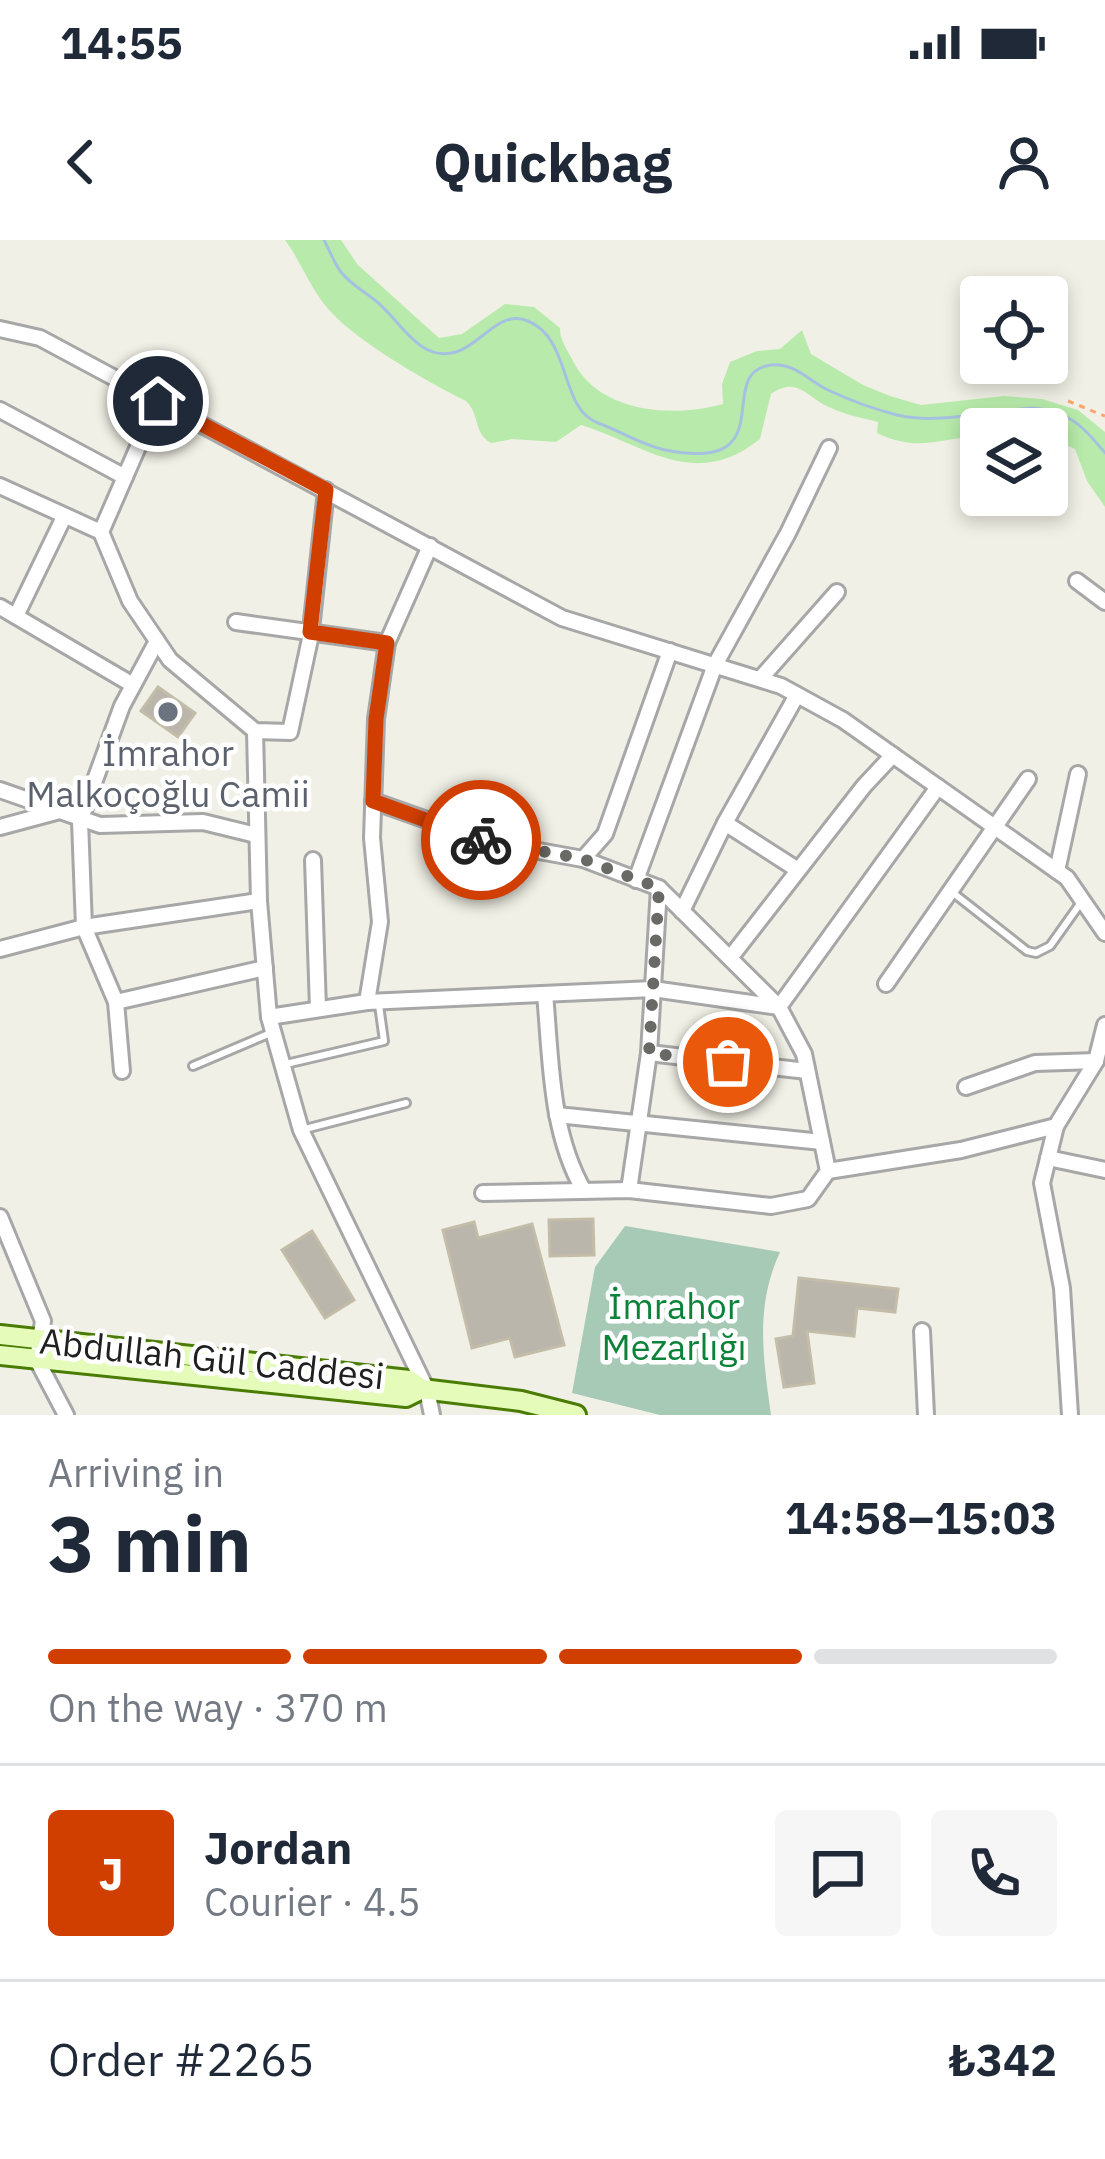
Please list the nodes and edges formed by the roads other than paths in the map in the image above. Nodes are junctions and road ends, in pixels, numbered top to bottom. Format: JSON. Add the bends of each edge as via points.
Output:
{"nodes":[{"id":1,"x":0,"y":329,"type":"edge"},
{"id":2,"x":158,"y":401,"type":"junction"},
{"id":3,"x":0,"y":410,"type":"edge"},
{"id":4,"x":829,"y":448,"type":"dead end"},
{"id":5,"x":125,"y":477,"type":"junction"},
{"id":6,"x":326,"y":490,"type":"junction"},
{"id":7,"x":2,"y":491,"type":"edge"},
{"id":8,"x":64,"y":517,"type":"junction"},
{"id":9,"x":101,"y":532,"type":"junction"},
{"id":10,"x":430,"y":546,"type":"junction"},
{"id":11,"x":1077,"y":581,"type":"dead end"},
{"id":12,"x":837,"y":592,"type":"dead end"},
{"id":13,"x":1105,"y":602,"type":"edge"},
{"id":14,"x":0,"y":607,"type":"edge"},
{"id":15,"x":16,"y":616,"type":"junction"},
{"id":16,"x":236,"y":622,"type":"dead end"},
{"id":17,"x":310,"y":632,"type":"junction"},
{"id":18,"x":158,"y":641,"type":"junction"},
{"id":19,"x":387,"y":643,"type":"junction"},
{"id":20,"x":670,"y":651,"type":"junction"},
{"id":21,"x":715,"y":665,"type":"junction"},
{"id":22,"x":760,"y":680,"type":"junction"},
{"id":23,"x":134,"y":685,"type":"junction"},
{"id":24,"x":797,"y":695,"type":"junction"},
{"id":25,"x":255,"y":731,"type":"junction"},
{"id":26,"x":893,"y":755,"type":"junction"},
{"id":27,"x":1078,"y":774,"type":"dead end"},
{"id":28,"x":1028,"y":779,"type":"dead end"},
{"id":29,"x":938,"y":787,"type":"junction"},
{"id":30,"x":0,"y":790,"type":"edge"},
{"id":31,"x":373,"y":801,"type":"junction"},
{"id":32,"x":56,"y":812,"type":"junction"},
{"id":33,"x":80,"y":821,"type":"junction"},
{"id":34,"x":725,"y":823,"type":"junction"},
{"id":35,"x":0,"y":827,"type":"edge"},
{"id":36,"x":998,"y":828,"type":"junction"},
{"id":37,"x":256,"y":835,"type":"junction"},
{"id":38,"x":583,"y":859,"type":"junction"},
{"id":39,"x":314,"y":860,"type":"dead end"},
{"id":40,"x":798,"y":870,"type":"junction"},
{"id":41,"x":1058,"y":871,"type":"junction"},
{"id":42,"x":636,"y":880,"type":"junction"},
{"id":43,"x":659,"y":888,"type":"junction"},
{"id":44,"x":952,"y":892,"type":"junction"},
{"id":45,"x":259,"y":901,"type":"junction"},
{"id":46,"x":1083,"y":901,"type":"junction"},
{"id":47,"x":682,"y":911,"type":"junction"},
{"id":48,"x":83,"y":927,"type":"junction"},
{"id":49,"x":1105,"y":933,"type":"edge"},
{"id":50,"x":0,"y":949,"type":"edge"},
{"id":51,"x":730,"y":958,"type":"junction"},
{"id":52,"x":265,"y":968,"type":"junction"},
{"id":53,"x":886,"y":984,"type":"dead end"},
{"id":54,"x":653,"y":989,"type":"junction"},
{"id":55,"x":544,"y":994,"type":"junction"},
{"id":56,"x":373,"y":1001,"type":"junction"},
{"id":57,"x":116,"y":1002,"type":"junction"},
{"id":58,"x":779,"y":1007,"type":"junction"},
{"id":59,"x":318,"y":1010,"type":"junction"},
{"id":60,"x":271,"y":1024,"type":"junction"},
{"id":61,"x":1105,"y":1025,"type":"edge"},
{"id":62,"x":649,"y":1053,"type":"junction"},
{"id":63,"x":1096,"y":1061,"type":"junction"},
{"id":64,"x":283,"y":1065,"type":"junction"},
{"id":65,"x":193,"y":1066,"type":"dead end"},
{"id":66,"x":807,"y":1071,"type":"junction"},
{"id":67,"x":122,"y":1072,"type":"dead end"},
{"id":68,"x":966,"y":1087,"type":"dead end"},
{"id":69,"x":406,"y":1103,"type":"dead end"},
{"id":70,"x":556,"y":1115,"type":"junction"},
{"id":71,"x":641,"y":1122,"type":"junction"},
{"id":72,"x":1056,"y":1126,"type":"junction"},
{"id":73,"x":301,"y":1130,"type":"junction"},
{"id":74,"x":822,"y":1142,"type":"junction"},
{"id":75,"x":1048,"y":1158,"type":"junction"},
{"id":76,"x":1105,"y":1170,"type":"edge"},
{"id":77,"x":828,"y":1172,"type":"junction"},
{"id":78,"x":629,"y":1190,"type":"junction"},
{"id":79,"x":584,"y":1191,"type":"junction"},
{"id":80,"x":483,"y":1193,"type":"dead end"},
{"id":81,"x":0,"y":1217,"type":"edge"},
{"id":82,"x":922,"y":1331,"type":"dead end"},
{"id":83,"x":0,"y":1335,"type":"edge"},
{"id":84,"x":40,"y":1338,"type":"junction"},
{"id":85,"x":0,"y":1355,"type":"edge"},
{"id":86,"x":37,"y":1360,"type":"junction"},
{"id":87,"x":424,"y":1390,"type":"junction"},
{"id":88,"x":520,"y":1408,"type":"edge"},
{"id":89,"x":66,"y":1415,"type":"edge"},
{"id":90,"x":432,"y":1415,"type":"edge"},
{"id":91,"x":576,"y":1415,"type":"edge"},
{"id":92,"x":926,"y":1415,"type":"edge"},
{"id":93,"x":1070,"y":1415,"type":"edge"}],
"edges":[{"from":1,"to":2,"type":"street","via":[[40,338]]},
{"from":2,"to":5,"type":"street"},
{"from":2,"to":6,"type":"street"},
{"from":3,"to":5,"type":"street"},
{"from":4,"to":21,"type":"street"},
{"from":5,"to":9,"type":"street"},
{"from":6,"to":10,"type":"street"},
{"from":6,"to":17,"type":"street"},
{"from":7,"to":8,"type":"street"},
{"from":8,"to":9,"type":"street"},
{"from":8,"to":15,"type":"street"},
{"from":9,"to":18,"type":"street","via":[[130,601]]},
{"from":10,"to":19,"type":"street"},
{"from":10,"to":20,"type":"street","via":[[562,617]]},
{"from":11,"to":13,"type":"street"},
{"from":12,"to":22,"type":"street"},
{"from":14,"to":15,"type":"street"},
{"from":15,"to":23,"type":"street"},
{"from":16,"to":17,"type":"street"},
{"from":17,"to":19,"type":"street"},
{"from":17,"to":25,"type":"street","via":[[290,733]]},
{"from":18,"to":23,"type":"street"},
{"from":18,"to":25,"type":"street"},
{"from":19,"to":31,"type":"street"},
{"from":20,"to":21,"type":"street"},
{"from":20,"to":38,"type":"street","via":[[605,833]]},
{"from":21,"to":22,"type":"street"},
{"from":21,"to":42,"type":"street"},
{"from":22,"to":24,"type":"street"},
{"from":23,"to":33,"type":"street"},
{"from":24,"to":26,"type":"street"},
{"from":24,"to":34,"type":"street"},
{"from":25,"to":37,"type":"street"},
{"from":26,"to":29,"type":"street"},
{"from":26,"to":40,"type":"street"},
{"from":27,"to":41,"type":"street"},
{"from":28,"to":36,"type":"street"},
{"from":29,"to":36,"type":"street"},
{"from":29,"to":58,"type":"street"},
{"from":30,"to":32,"type":"street"},
{"from":31,"to":38,"type":"street","via":[[489,842]]},
{"from":31,"to":56,"type":"street","via":[[380,922]]},
{"from":32,"to":33,"type":"street"},
{"from":32,"to":35,"type":"street"},
{"from":33,"to":37,"type":"street","via":[[203,822]]},
{"from":33,"to":48,"type":"street"},
{"from":34,"to":40,"type":"street"},
{"from":34,"to":47,"type":"street"},
{"from":36,"to":41,"type":"street"},
{"from":36,"to":44,"type":"street"},
{"from":37,"to":45,"type":"street"},
{"from":38,"to":42,"type":"street"},
{"from":39,"to":59,"type":"street"},
{"from":40,"to":51,"type":"street"},
{"from":41,"to":46,"type":"street"},
{"from":42,"to":43,"type":"street"},
{"from":43,"to":47,"type":"street"},
{"from":43,"to":54,"type":"street"},
{"from":44,"to":46,"type":"lane","via":[[1036,953]]},
{"from":44,"to":53,"type":"street"},
{"from":45,"to":48,"type":"street"},
{"from":45,"to":52,"type":"street"},
{"from":46,"to":49,"type":"street"},
{"from":47,"to":51,"type":"street"},
{"from":48,"to":50,"type":"street"},
{"from":48,"to":57,"type":"street"},
{"from":51,"to":58,"type":"street"},
{"from":52,"to":57,"type":"street"},
{"from":52,"to":60,"type":"street"},
{"from":54,"to":55,"type":"street"},
{"from":54,"to":58,"type":"street"},
{"from":54,"to":62,"type":"street"},
{"from":55,"to":56,"type":"street"},
{"from":55,"to":70,"type":"street"},
{"from":56,"to":59,"type":"street"},
{"from":56,"to":64,"type":"lane","via":[[384,1041]]},
{"from":57,"to":67,"type":"street"},
{"from":58,"to":66,"type":"street"},
{"from":59,"to":60,"type":"street"},
{"from":60,"to":64,"type":"street"},
{"from":60,"to":65,"type":"lane"},
{"from":61,"to":63,"type":"street"},
{"from":62,"to":66,"type":"street"},
{"from":62,"to":71,"type":"street"},
{"from":63,"to":68,"type":"street","via":[[1035,1063]]},
{"from":63,"to":72,"type":"street"},
{"from":64,"to":73,"type":"street"},
{"from":66,"to":74,"type":"street"},
{"from":69,"to":73,"type":"lane"},
{"from":70,"to":71,"type":"street"},
{"from":70,"to":79,"type":"street"},
{"from":71,"to":74,"type":"street"},
{"from":71,"to":78,"type":"street"},
{"from":72,"to":75,"type":"street"},
{"from":72,"to":77,"type":"street"},
{"from":73,"to":87,"type":"street"},
{"from":74,"to":77,"type":"street"},
{"from":75,"to":76,"type":"street"},
{"from":75,"to":93,"type":"street","via":[[1042,1183],[1062,1288]]},
{"from":77,"to":78,"type":"street","via":[[808,1198],[771,1206]]},
{"from":78,"to":79,"type":"street"},
{"from":79,"to":80,"type":"street"},
{"from":81,"to":84,"type":"street","via":[[44,1321]]},
{"from":82,"to":92,"type":"street"},
{"from":83,"to":84,"type":"street","name":"Abdullah Gül Caddesi"},
{"from":84,"to":86,"type":"street"},
{"from":84,"to":87,"type":"street","name":"Abdullah Gül Caddesi","via":[[409,1380]]},
{"from":85,"to":86,"type":"street","name":"Abdullah Gül Caddesi"},
{"from":86,"to":87,"type":"street","name":"Abdullah Gül Caddesi","via":[[406,1397]]},
{"from":86,"to":89,"type":"street"},
{"from":87,"to":88,"type":"street","name":"Abdullah Gül Caddesi"},
{"from":87,"to":90,"type":"street"},
{"from":88,"to":91,"type":"street","name":"Abdullah Gül Caddesi"}]}
